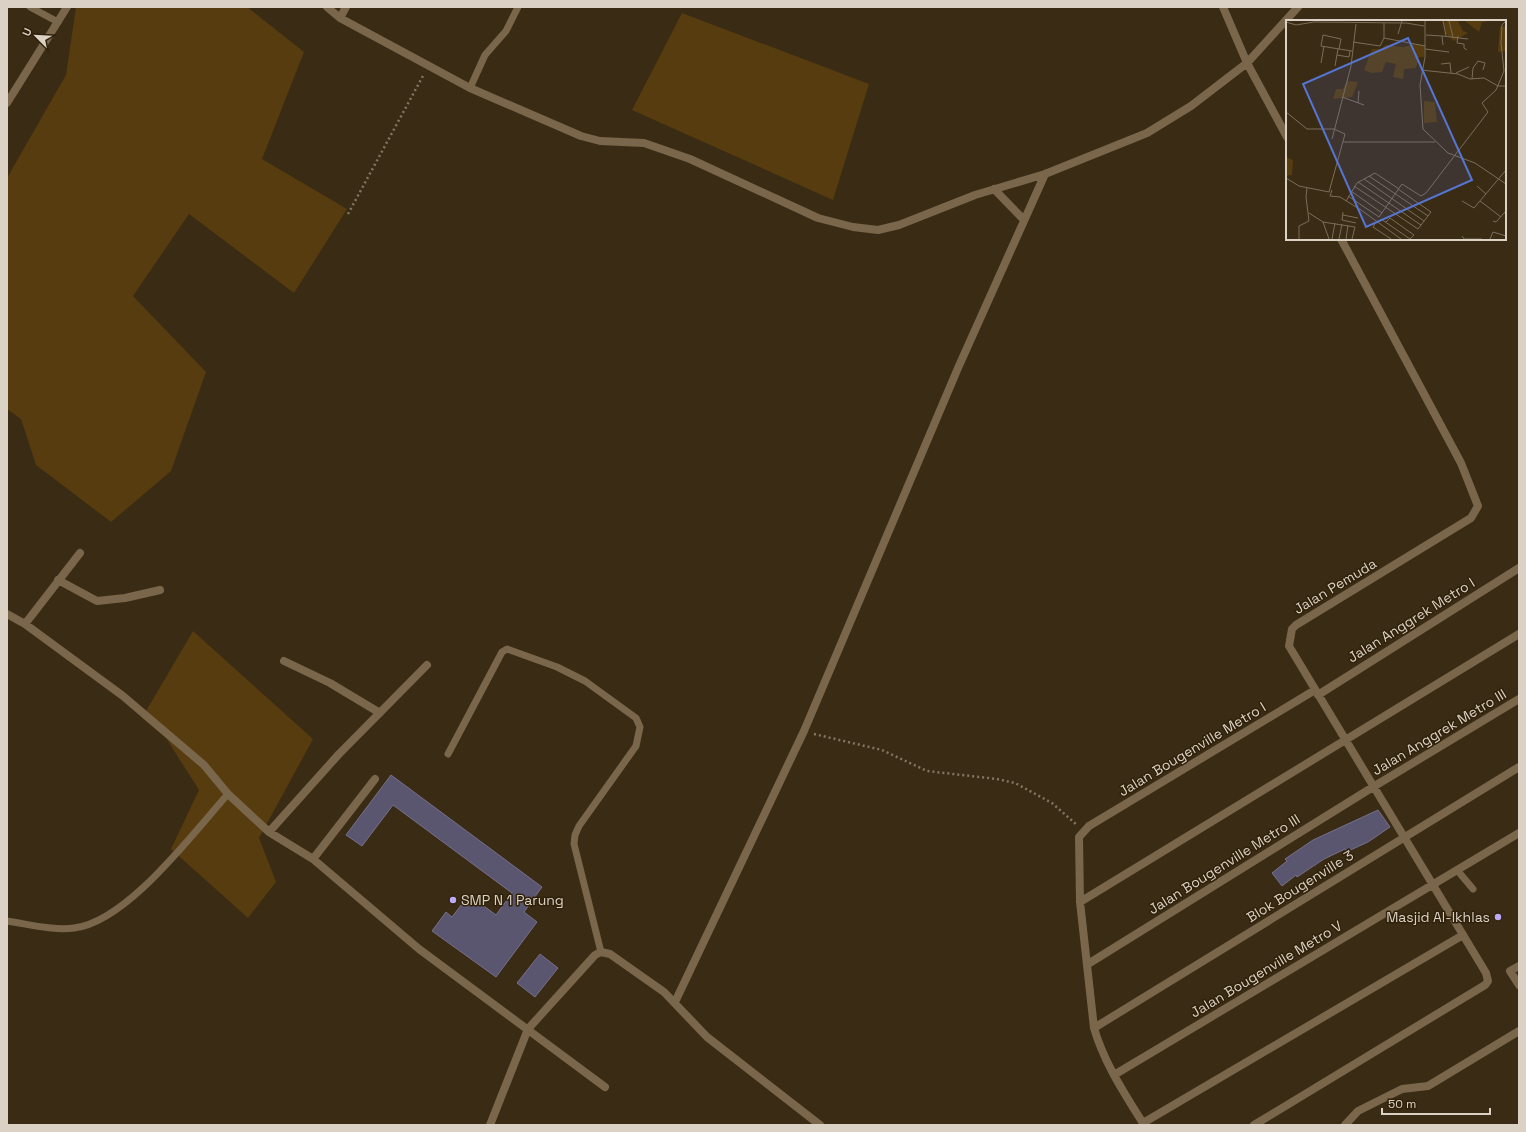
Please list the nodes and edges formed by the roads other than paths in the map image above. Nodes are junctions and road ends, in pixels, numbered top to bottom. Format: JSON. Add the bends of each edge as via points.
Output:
{"nodes":[{"id":1,"x":30,"y":7,"type":"edge"},
{"id":2,"x":67,"y":7,"type":"edge"},
{"id":3,"x":327,"y":7,"type":"edge"},
{"id":4,"x":346,"y":7,"type":"edge"},
{"id":5,"x":518,"y":7,"type":"edge"},
{"id":6,"x":1223,"y":7,"type":"edge"},
{"id":7,"x":1298,"y":7,"type":"edge"},
{"id":8,"x":340,"y":18,"type":"junction"},
{"id":9,"x":1286,"y":20,"type":"edge"},
{"id":10,"x":1286,"y":20,"type":"edge"},
{"id":11,"x":58,"y":22,"type":"junction"},
{"id":12,"x":1247,"y":63,"type":"junction"},
{"id":13,"x":470,"y":88,"type":"junction"},
{"id":14,"x":7,"y":103,"type":"edge"},
{"id":15,"x":1286,"y":135,"type":"edge"},
{"id":16,"x":1045,"y":174,"type":"junction"},
{"id":17,"x":994,"y":189,"type":"junction"},
{"id":18,"x":1024,"y":220,"type":"junction"},
{"id":19,"x":1342,"y":240,"type":"edge"},
{"id":20,"x":80,"y":553,"type":"dead end"},
{"id":21,"x":1519,"y":568,"type":"edge"},
{"id":22,"x":58,"y":580,"type":"junction"},
{"id":23,"x":160,"y":590,"type":"dead end"},
{"id":24,"x":7,"y":614,"type":"edge"},
{"id":25,"x":25,"y":624,"type":"junction"},
{"id":26,"x":1519,"y":634,"type":"edge"},
{"id":27,"x":284,"y":661,"type":"dead end"},
{"id":28,"x":427,"y":665,"type":"dead end"},
{"id":29,"x":1316,"y":692,"type":"junction"},
{"id":30,"x":1519,"y":699,"type":"edge"},
{"id":31,"x":380,"y":713,"type":"junction"},
{"id":32,"x":1345,"y":741,"type":"junction"},
{"id":33,"x":448,"y":754,"type":"dead end"},
{"id":34,"x":1519,"y":767,"type":"edge"},
{"id":35,"x":375,"y":779,"type":"dead end"},
{"id":36,"x":1373,"y":787,"type":"junction"},
{"id":37,"x":228,"y":794,"type":"junction"},
{"id":38,"x":269,"y":832,"type":"junction"},
{"id":39,"x":1519,"y":832,"type":"edge"},
{"id":40,"x":1404,"y":837,"type":"junction"},
{"id":41,"x":313,"y":859,"type":"junction"},
{"id":42,"x":1457,"y":870,"type":"junction"},
{"id":43,"x":1432,"y":884,"type":"junction"},
{"id":44,"x":1473,"y":889,"type":"dead end"},
{"id":45,"x":1080,"y":902,"type":"junction"},
{"id":46,"x":7,"y":921,"type":"edge"},
{"id":47,"x":1463,"y":935,"type":"junction"},
{"id":48,"x":601,"y":952,"type":"junction"},
{"id":49,"x":1088,"y":964,"type":"junction"},
{"id":50,"x":1519,"y":966,"type":"edge"},
{"id":51,"x":1519,"y":985,"type":"edge"},
{"id":52,"x":675,"y":1002,"type":"junction"},
{"id":53,"x":1094,"y":1028,"type":"junction"},
{"id":54,"x":528,"y":1029,"type":"junction"},
{"id":55,"x":1519,"y":1031,"type":"edge"},
{"id":56,"x":1114,"y":1075,"type":"junction"},
{"id":57,"x":605,"y":1088,"type":"dead end"},
{"id":58,"x":1143,"y":1124,"type":"edge"},
{"id":59,"x":490,"y":1125,"type":"edge"},
{"id":60,"x":820,"y":1125,"type":"edge"},
{"id":61,"x":1254,"y":1125,"type":"edge"},
{"id":62,"x":1345,"y":1125,"type":"edge"}],
"edges":[{"from":1,"to":11,"type":"lane"},
{"from":2,"to":11,"type":"street"},
{"from":3,"to":8,"type":"street"},
{"from":4,"to":8,"type":"street"},
{"from":5,"to":13,"type":"lane","via":[[506,30],[485,56]]},
{"from":6,"to":12,"type":"street"},
{"from":7,"to":9,"type":"street"},
{"from":8,"to":13,"type":"street"},
{"from":10,"to":12,"type":"street"},
{"from":11,"to":14,"type":"street"},
{"from":12,"to":15,"type":"street"},
{"from":12,"to":16,"type":"street","via":[[1191,106],[1147,133]]},
{"from":13,"to":17,"type":"street","via":[[581,136],[600,141],[644,143],[664,149],[756,188],[818,218],[853,227],[878,230],[899,225]]},
{"from":16,"to":17,"type":"street"},
{"from":16,"to":18,"type":"street"},
{"from":17,"to":18,"type":"street"},
{"from":18,"to":52,"type":"street","via":[[804,731]]},
{"from":19,"to":29,"type":"street","name":"Jalan Pemuda","via":[[1461,463],[1478,506],[1471,518],[1292,629],[1289,646]]},
{"from":20,"to":22,"type":"street"},
{"from":21,"to":29,"type":"street","name":"Jalan Anggrek Metro I"},
{"from":22,"to":23,"type":"street","via":[[97,601]]},
{"from":22,"to":25,"type":"street"},
{"from":24,"to":25,"type":"street"},
{"from":25,"to":37,"type":"street","via":[[123,696],[204,765]]},
{"from":26,"to":32,"type":"street"},
{"from":27,"to":31,"type":"street","via":[[330,683]]},
{"from":28,"to":31,"type":"street"},
{"from":29,"to":32,"type":"street","name":"Jalan Pemuda"},
{"from":29,"to":45,"type":"street","name":"Jalan Bougenville Metro I","via":[[1089,826],[1083,832],[1078,845]]},
{"from":30,"to":36,"type":"street","name":"Jalan Anggrek Metro III"},
{"from":31,"to":38,"type":"street","via":[[338,754]]},
{"from":32,"to":36,"type":"street","name":"Jalan Pemuda"},
{"from":32,"to":45,"type":"street"},
{"from":33,"to":48,"type":"lane","via":[[502,652],[507,649],[557,667],[585,681],[636,718],[640,727],[636,746],[575,835],[574,844]]},
{"from":34,"to":40,"type":"street","name":"Blok Bougenville 3"},
{"from":35,"to":41,"type":"street"},
{"from":36,"to":40,"type":"street","name":"Jalan Pemuda"},
{"from":36,"to":49,"type":"street","name":"Jalan Bougenville Metro III"},
{"from":37,"to":38,"type":"street"},
{"from":37,"to":46,"type":"lane","via":[[144,888],[97,921],[74,928]]},
{"from":38,"to":41,"type":"street"},
{"from":39,"to":42,"type":"street","name":"Jalan Bougenville Metro V"},
{"from":40,"to":43,"type":"street","name":"Jalan Pemuda"},
{"from":40,"to":53,"type":"street","name":"Blok Bougenville 3"},
{"from":41,"to":54,"type":"street","via":[[400,934]]},
{"from":42,"to":43,"type":"street","name":"Jalan Bougenville Metro V"},
{"from":42,"to":44,"type":"lane"},
{"from":43,"to":47,"type":"street","name":"Jalan Pemuda"},
{"from":43,"to":56,"type":"street","name":"Jalan Bougenville Metro V"},
{"from":45,"to":49,"type":"street"},
{"from":47,"to":58,"type":"street"},
{"from":47,"to":61,"type":"street","name":"Jalan Pemuda","via":[[1486,973],[1488,981],[1485,985]]},
{"from":48,"to":52,"type":"street","via":[[610,954]]},
{"from":48,"to":54,"type":"street","via":[[595,955]]},
{"from":49,"to":53,"type":"street"},
{"from":50,"to":51,"type":"street","via":[[1510,971]]},
{"from":52,"to":60,"type":"street","via":[[707,1037]]},
{"from":53,"to":56,"type":"street"},
{"from":54,"to":57,"type":"street"},
{"from":54,"to":59,"type":"street"},
{"from":55,"to":62,"type":"street","via":[[1428,1086],[1402,1089],[1358,1112]]},
{"from":56,"to":58,"type":"street"}]}
